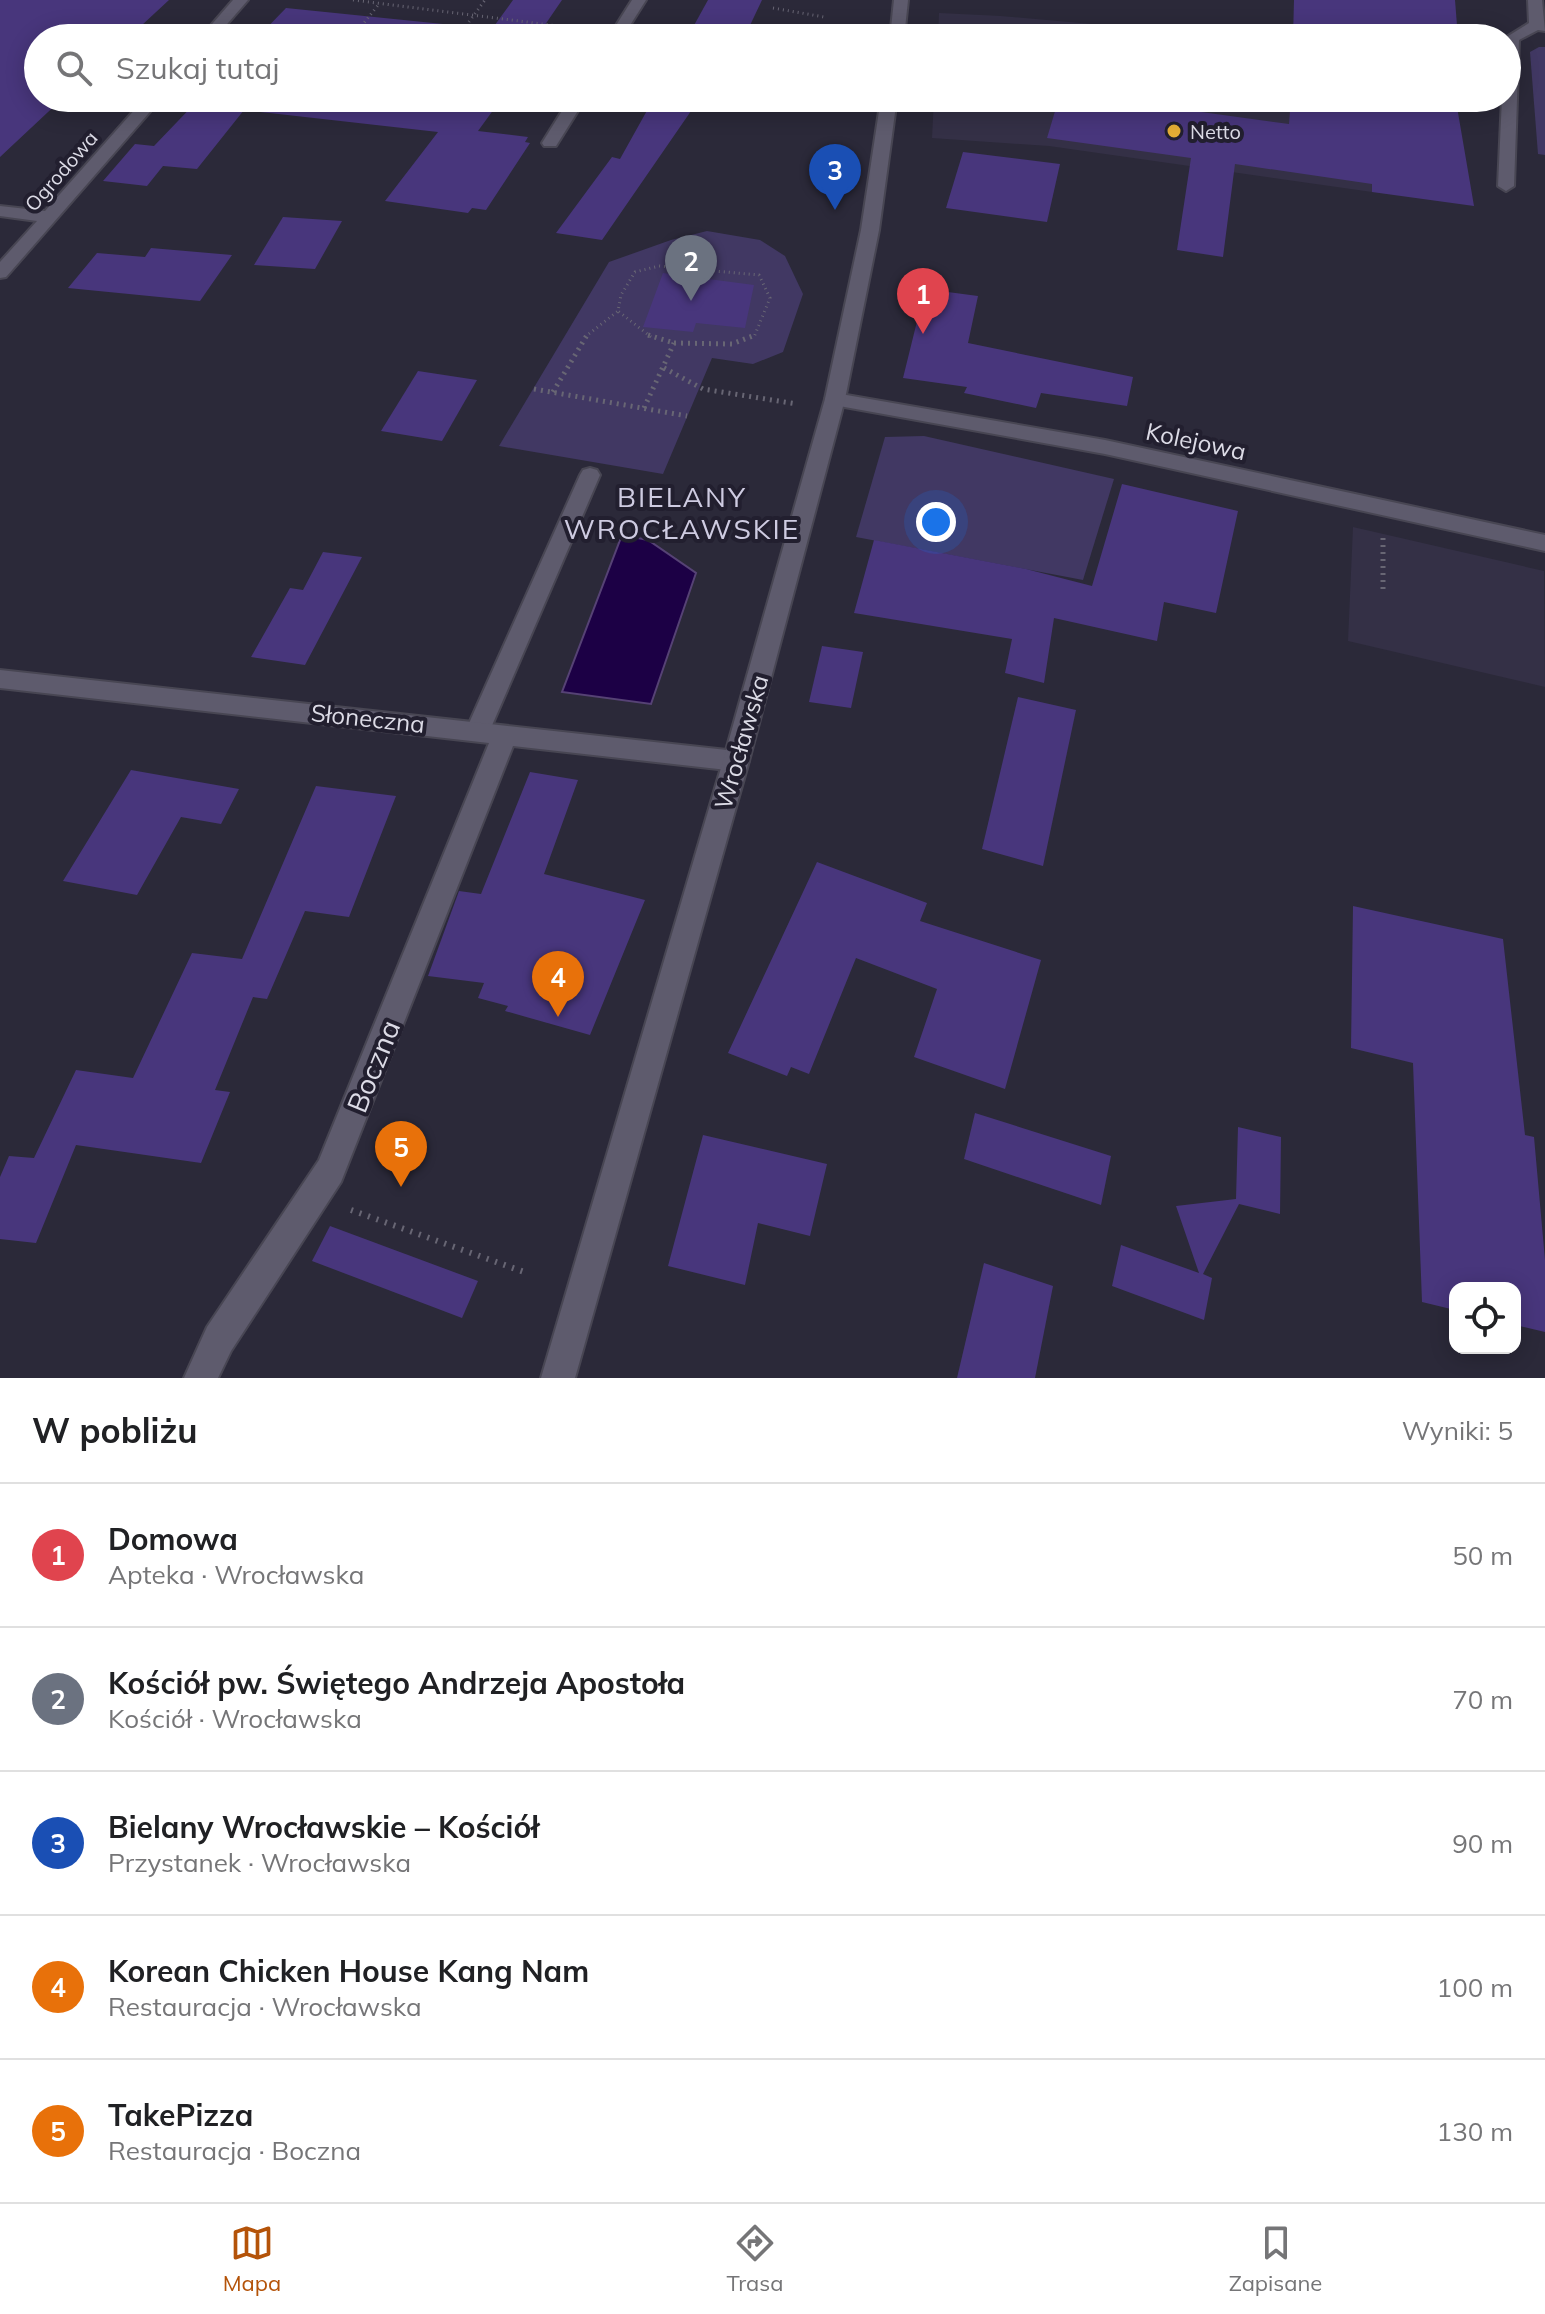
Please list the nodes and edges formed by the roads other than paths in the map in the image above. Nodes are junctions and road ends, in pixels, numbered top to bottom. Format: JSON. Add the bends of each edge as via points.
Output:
{"nodes":[{"id":1,"x":241,"y":0,"type":"edge"},
{"id":2,"x":639,"y":0,"type":"edge"},
{"id":3,"x":901,"y":0,"type":"edge"},
{"id":4,"x":1535,"y":0,"type":"edge"},
{"id":5,"x":220,"y":24,"type":"edge"},
{"id":6,"x":624,"y":24,"type":"edge"},
{"id":7,"x":898,"y":24,"type":"edge"},
{"id":8,"x":1541,"y":26,"type":"edge"},
{"id":9,"x":1521,"y":34,"type":"edge"},
{"id":10,"x":142,"y":112,"type":"edge"},
{"id":11,"x":569,"y":112,"type":"edge"},
{"id":12,"x":887,"y":112,"type":"edge"},
{"id":13,"x":1509,"y":112,"type":"edge"},
{"id":14,"x":550,"y":143,"type":"dead end"},
{"id":15,"x":1506,"y":186,"type":"dead end"},
{"id":16,"x":0,"y":211,"type":"edge"},
{"id":17,"x":50,"y":217,"type":"junction"},
{"id":18,"x":0,"y":273,"type":"edge"},
{"id":19,"x":835,"y":399,"type":"junction"},
{"id":20,"x":590,"y":475,"type":"dead end"},
{"id":21,"x":1545,"y":543,"type":"edge"},
{"id":22,"x":0,"y":679,"type":"edge"},
{"id":23,"x":492,"y":732,"type":"junction"},
{"id":24,"x":736,"y":761,"type":"junction"},
{"id":25,"x":201,"y":1378,"type":"edge"},
{"id":26,"x":558,"y":1378,"type":"edge"}],
"edges":[{"from":1,"to":5,"type":"street"},
{"from":2,"to":6,"type":"street"},
{"from":3,"to":7,"type":"street"},
{"from":4,"to":8,"type":"street"},
{"from":8,"to":9,"type":"street"},
{"from":10,"to":17,"type":"street","name":"Ogrodowa"},
{"from":11,"to":14,"type":"street"},
{"from":12,"to":19,"type":"street","name":"Wrocławska","via":[[870,230]]},
{"from":13,"to":15,"type":"street"},
{"from":16,"to":17,"type":"street"},
{"from":17,"to":18,"type":"street","name":"Ogrodowa"},
{"from":19,"to":21,"type":"street","name":"Kolejowa","via":[[1105,447]]},
{"from":19,"to":24,"type":"street","name":"Wrocławska"},
{"from":20,"to":23,"type":"street","name":"Boczna"},
{"from":22,"to":23,"type":"street","name":"Słoneczna"},
{"from":23,"to":24,"type":"street","name":"Słoneczna"},
{"from":23,"to":25,"type":"street","name":"Boczna","via":[[330,1171],[219,1339]]},
{"from":24,"to":26,"type":"street","name":"Wrocławska"}]}
